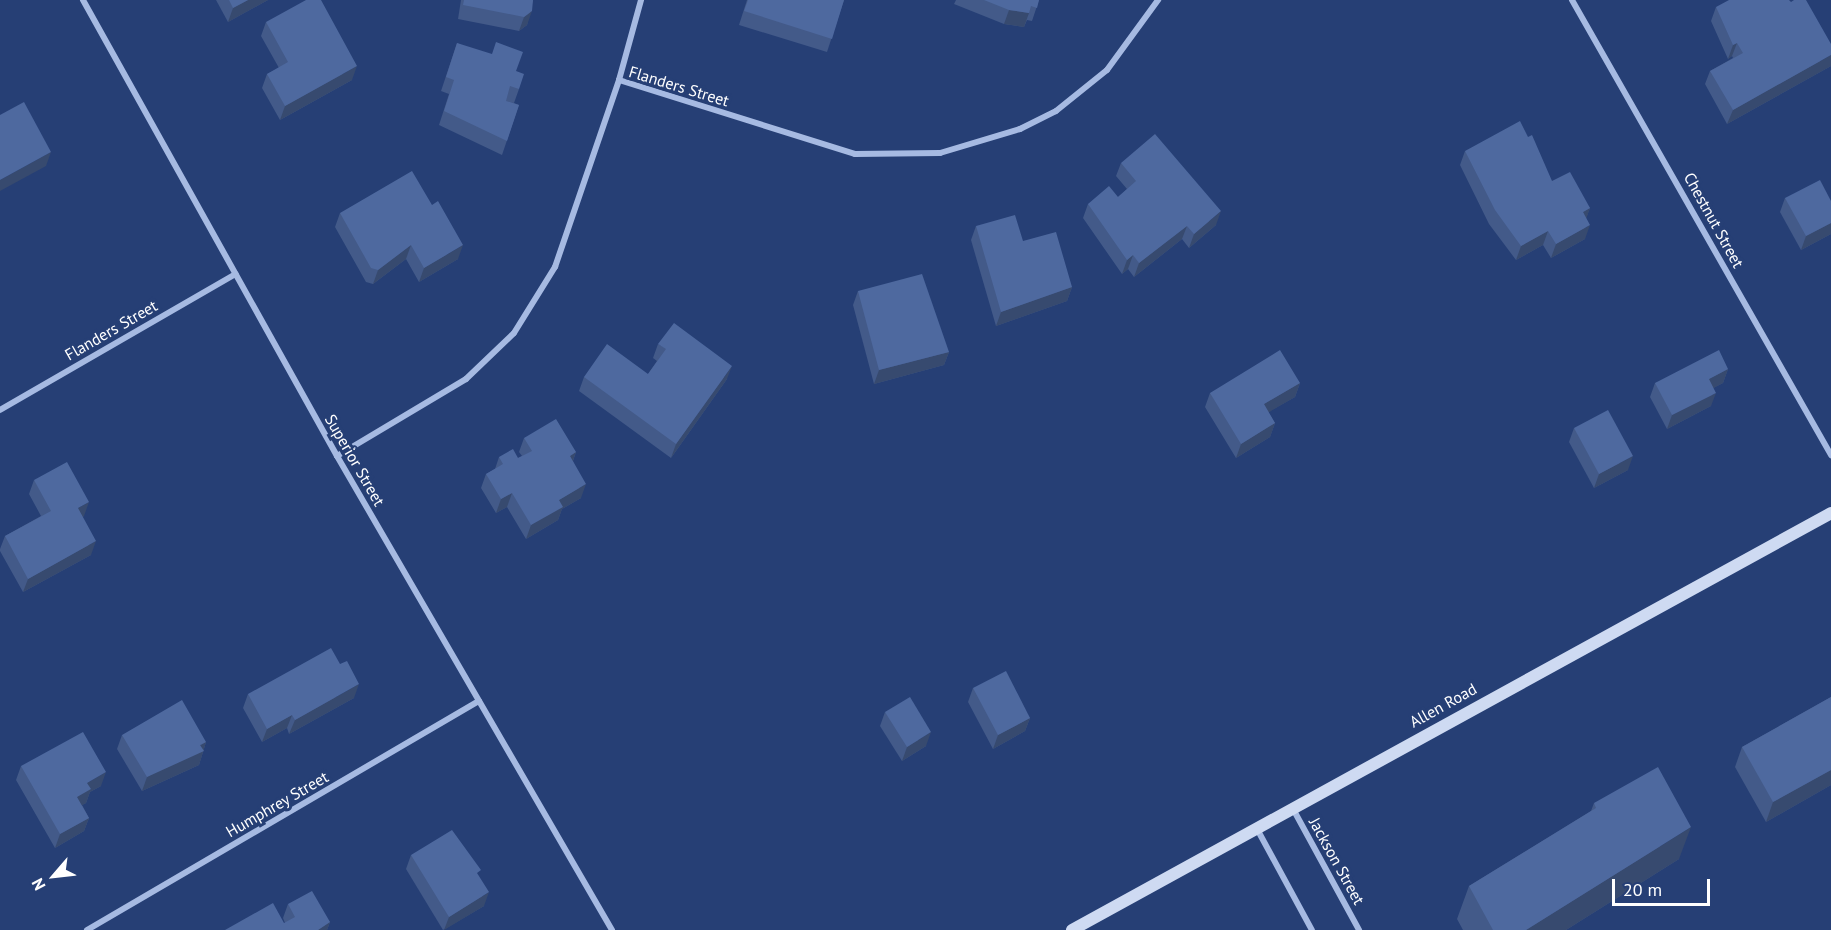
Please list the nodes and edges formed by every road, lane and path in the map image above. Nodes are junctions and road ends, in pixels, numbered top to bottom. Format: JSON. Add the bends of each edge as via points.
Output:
{"nodes":[{"id":1,"x":83,"y":0,"type":"edge"},
{"id":2,"x":641,"y":0,"type":"edge"},
{"id":3,"x":1158,"y":0,"type":"edge"},
{"id":4,"x":1572,"y":0,"type":"edge"},
{"id":5,"x":619,"y":80,"type":"junction"},
{"id":6,"x":236,"y":274,"type":"junction"},
{"id":7,"x":0,"y":410,"type":"edge"},
{"id":8,"x":1831,"y":454,"type":"edge"},
{"id":9,"x":337,"y":456,"type":"junction"},
{"id":10,"x":1831,"y":513,"type":"edge"},
{"id":11,"x":479,"y":701,"type":"junction"},
{"id":12,"x":1291,"y":806,"type":"junction"},
{"id":13,"x":1256,"y":826,"type":"junction"},
{"id":14,"x":87,"y":930,"type":"edge"},
{"id":15,"x":612,"y":930,"type":"edge"},
{"id":16,"x":1072,"y":930,"type":"edge"},
{"id":17,"x":1312,"y":930,"type":"edge"},
{"id":18,"x":1359,"y":930,"type":"edge"}],
"edges":[{"from":1,"to":6,"type":"street","name":"Superior Street"},
{"from":2,"to":5,"type":"street"},
{"from":3,"to":5,"type":"street","name":"Flanders Street","via":[[1107,69],[1056,111],[1020,129],[940,153],[855,154]]},
{"from":4,"to":8,"type":"street","name":"Chestnut Street"},
{"from":5,"to":9,"type":"street","name":"Flanders Street","via":[[555,267],[514,333],[466,379]]},
{"from":6,"to":7,"type":"street","name":"Flanders Street"},
{"from":6,"to":9,"type":"street","name":"Superior Street"},
{"from":9,"to":11,"type":"street","name":"Superior Street"},
{"from":10,"to":12,"type":"main road","name":"Allen Road"},
{"from":11,"to":14,"type":"street","name":"Humphrey Street"},
{"from":11,"to":15,"type":"street","name":"Superior Street"},
{"from":12,"to":13,"type":"main road","name":"Allen Road"},
{"from":12,"to":18,"type":"street","name":"Jackson Street"},
{"from":13,"to":16,"type":"main road","name":"Allen Road"},
{"from":13,"to":17,"type":"street"}]}
